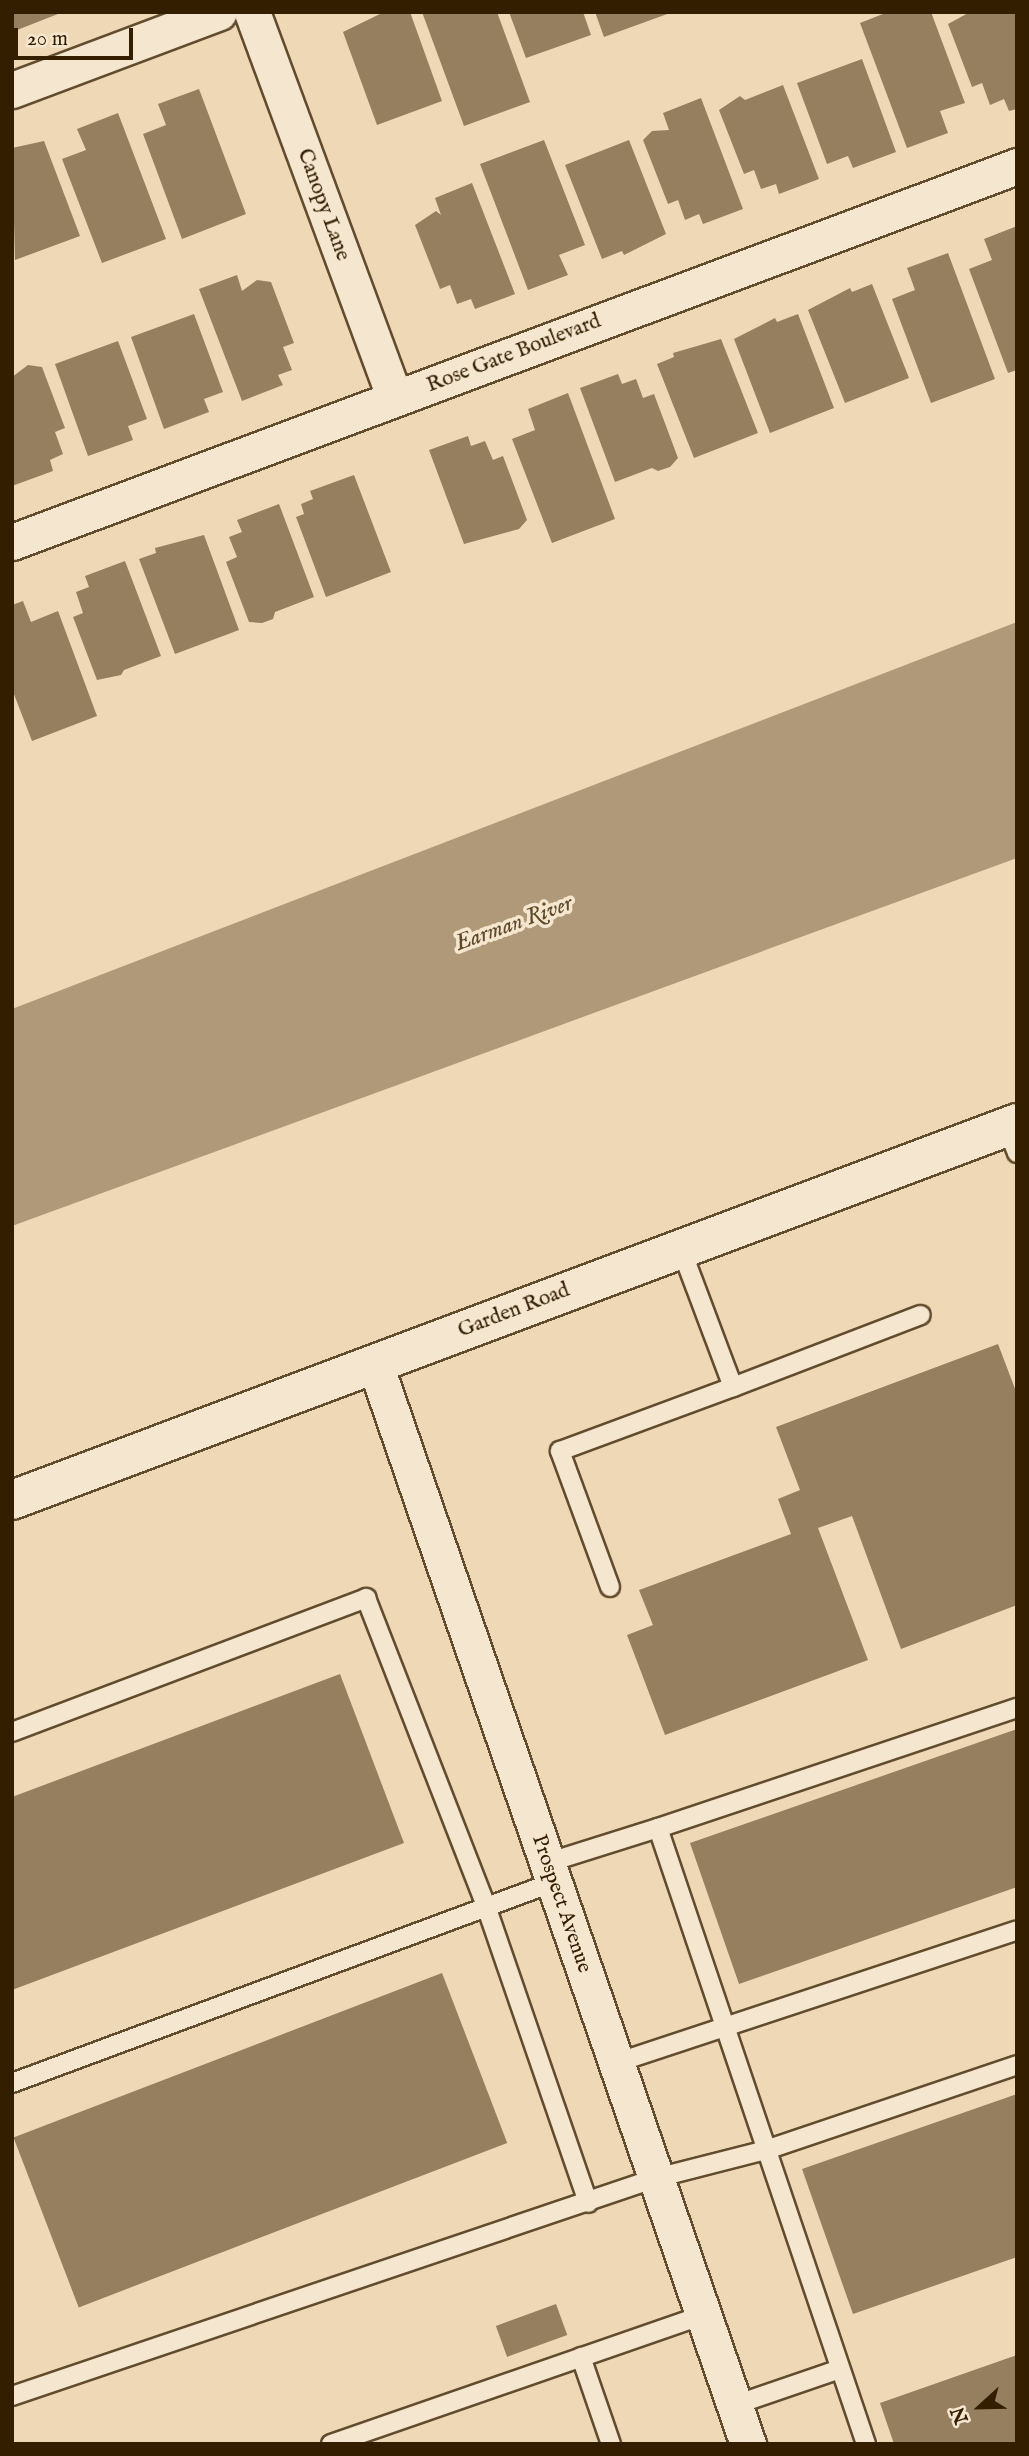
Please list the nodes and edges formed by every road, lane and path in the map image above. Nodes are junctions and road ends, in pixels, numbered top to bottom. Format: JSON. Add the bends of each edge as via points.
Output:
{"nodes":[{"id":1,"x":219,"y":12,"type":"edge"},
{"id":2,"x":252,"y":12,"type":"edge"},
{"id":3,"x":12,"y":90,"type":"edge"},
{"id":4,"x":1017,"y":166,"type":"edge"},
{"id":5,"x":395,"y":398,"type":"junction"},
{"id":6,"x":12,"y":542,"type":"edge"},
{"id":7,"x":1014,"y":1134,"type":"edge"},
{"id":8,"x":681,"y":1249,"type":"junction"},
{"id":9,"x":921,"y":1315,"type":"dead end"},
{"id":10,"x":375,"y":1364,"type":"junction"},
{"id":11,"x":733,"y":1387,"type":"junction"},
{"id":12,"x":12,"y":1500,"type":"edge"},
{"id":13,"x":610,"y":1587,"type":"dead end"},
{"id":14,"x":1017,"y":1708,"type":"edge"},
{"id":15,"x":12,"y":1732,"type":"edge"},
{"id":16,"x":658,"y":1828,"type":"junction"},
{"id":17,"x":551,"y":1872,"type":"junction"},
{"id":18,"x":486,"y":1906,"type":"junction"},
{"id":19,"x":1017,"y":1930,"type":"edge"},
{"id":20,"x":725,"y":2028,"type":"junction"},
{"id":21,"x":616,"y":2063,"type":"junction"},
{"id":22,"x":1017,"y":2065,"type":"edge"},
{"id":23,"x":12,"y":2083,"type":"edge"},
{"id":24,"x":766,"y":2150,"type":"junction"},
{"id":25,"x":656,"y":2178,"type":"junction"},
{"id":26,"x":587,"y":2203,"type":"junction"},
{"id":27,"x":703,"y":2315,"type":"junction"},
{"id":28,"x":582,"y":2357,"type":"junction"},
{"id":29,"x":840,"y":2368,"type":"junction"},
{"id":30,"x":12,"y":2396,"type":"edge"},
{"id":31,"x":734,"y":2405,"type":"junction"},
{"id":32,"x":331,"y":2444,"type":"edge"},
{"id":33,"x":611,"y":2444,"type":"edge"},
{"id":34,"x":748,"y":2444,"type":"edge"},
{"id":35,"x":866,"y":2444,"type":"edge"}],
"edges":[{"from":1,"to":3,"type":"street"},
{"from":2,"to":5,"type":"street","name":"Canopy Lane"},
{"from":4,"to":5,"type":"street","name":"Rose Gate Boulevard"},
{"from":5,"to":6,"type":"street","name":"Rose Gate Boulevard"},
{"from":7,"to":8,"type":"street","name":"Garden Road"},
{"from":8,"to":10,"type":"street","name":"Garden Road"},
{"from":8,"to":11,"type":"lane"},
{"from":9,"to":11,"type":"lane"},
{"from":10,"to":12,"type":"street","name":"Garden Road"},
{"from":10,"to":17,"type":"street","name":"Prospect Avenue"},
{"from":11,"to":13,"type":"lane","via":[[560,1451]]},
{"from":14,"to":16,"type":"lane"},
{"from":15,"to":18,"type":"lane","via":[[366,1598]]},
{"from":16,"to":17,"type":"lane"},
{"from":16,"to":20,"type":"lane"},
{"from":17,"to":18,"type":"lane"},
{"from":17,"to":21,"type":"street","name":"Prospect Avenue"},
{"from":18,"to":23,"type":"lane"},
{"from":18,"to":26,"type":"lane"},
{"from":19,"to":20,"type":"lane"},
{"from":20,"to":21,"type":"lane"},
{"from":20,"to":24,"type":"lane"},
{"from":21,"to":25,"type":"street","name":"Prospect Avenue"},
{"from":22,"to":24,"type":"lane"},
{"from":24,"to":25,"type":"lane"},
{"from":24,"to":29,"type":"lane"},
{"from":25,"to":26,"type":"lane"},
{"from":25,"to":27,"type":"street","name":"Prospect Avenue"},
{"from":26,"to":30,"type":"lane"},
{"from":27,"to":28,"type":"lane"},
{"from":27,"to":31,"type":"street","name":"Prospect Avenue"},
{"from":28,"to":32,"type":"lane"},
{"from":28,"to":33,"type":"lane"},
{"from":29,"to":31,"type":"lane"},
{"from":29,"to":35,"type":"lane"},
{"from":31,"to":34,"type":"street","name":"Prospect Avenue"}]}
